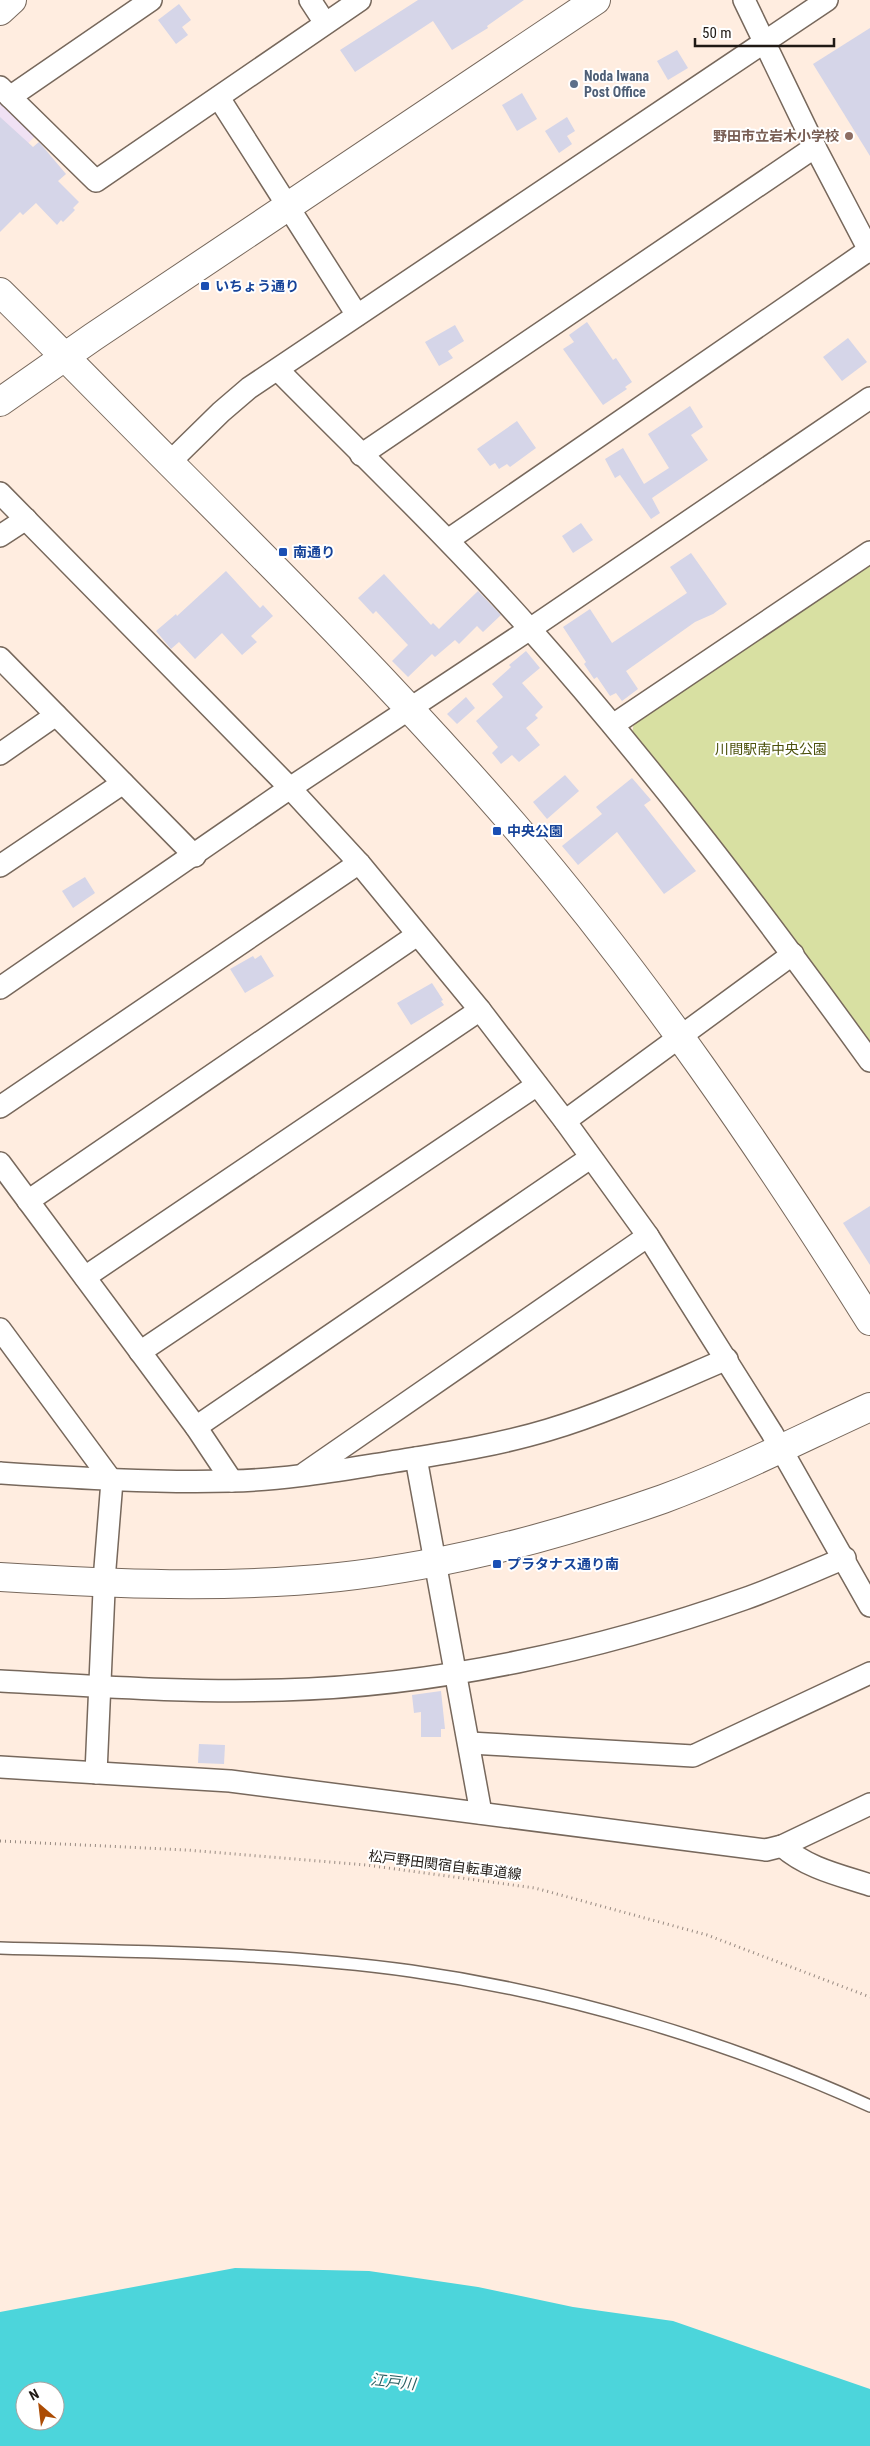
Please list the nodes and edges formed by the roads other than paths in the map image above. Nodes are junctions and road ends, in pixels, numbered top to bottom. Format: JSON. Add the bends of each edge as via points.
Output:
{"nodes":[{"id":1,"x":12,"y":0,"type":"edge"},
{"id":2,"x":151,"y":0,"type":"edge"},
{"id":3,"x":310,"y":0,"type":"edge"},
{"id":4,"x":360,"y":0,"type":"edge"},
{"id":5,"x":596,"y":0,"type":"edge"},
{"id":6,"x":744,"y":0,"type":"edge"},
{"id":7,"x":827,"y":0,"type":"edge"},
{"id":8,"x":0,"y":11,"type":"edge"},
{"id":9,"x":325,"y":23,"type":"junction"},
{"id":10,"x":766,"y":41,"type":"junction"},
{"id":11,"x":5,"y":92,"type":"edge"},
{"id":12,"x":219,"y":98,"type":"junction"},
{"id":13,"x":816,"y":147,"type":"junction"},
{"id":14,"x":288,"y":208,"type":"junction"},
{"id":15,"x":870,"y":251,"type":"edge"},
{"id":16,"x":0,"y":292,"type":"edge"},
{"id":17,"x":357,"y":315,"type":"junction"},
{"id":18,"x":65,"y":357,"type":"junction"},
{"id":19,"x":278,"y":370,"type":"junction"},
{"id":20,"x":870,"y":398,"type":"edge"},
{"id":21,"x":0,"y":402,"type":"edge"},
{"id":22,"x":361,"y":455,"type":"junction"},
{"id":23,"x":170,"y":462,"type":"junction"},
{"id":24,"x":0,"y":493,"type":"edge"},
{"id":25,"x":26,"y":519,"type":"junction"},
{"id":26,"x":0,"y":536,"type":"edge"},
{"id":27,"x":448,"y":540,"type":"junction"},
{"id":28,"x":870,"y":552,"type":"edge"},
{"id":29,"x":530,"y":629,"type":"junction"},
{"id":30,"x":0,"y":658,"type":"edge"},
{"id":31,"x":411,"y":708,"type":"junction"},
{"id":32,"x":56,"y":715,"type":"junction"},
{"id":33,"x":613,"y":725,"type":"junction"},
{"id":34,"x":0,"y":754,"type":"edge"},
{"id":35,"x":123,"y":783,"type":"junction"},
{"id":36,"x":290,"y":788,"type":"junction"},
{"id":37,"x":195,"y":856,"type":"junction"},
{"id":38,"x":359,"y":863,"type":"junction"},
{"id":39,"x":0,"y":866,"type":"edge"},
{"id":40,"x":417,"y":934,"type":"junction"},
{"id":41,"x":793,"y":954,"type":"junction"},
{"id":42,"x":0,"y":988,"type":"edge"},
{"id":43,"x":480,"y":1010,"type":"junction"},
{"id":44,"x":680,"y":1036,"type":"junction"},
{"id":45,"x":870,"y":1061,"type":"edge"},
{"id":46,"x":536,"y":1085,"type":"junction"},
{"id":47,"x":0,"y":1107,"type":"edge"},
{"id":48,"x":565,"y":1120,"type":"junction"},
{"id":49,"x":590,"y":1158,"type":"junction"},
{"id":50,"x":0,"y":1162,"type":"edge"},
{"id":51,"x":28,"y":1201,"type":"junction"},
{"id":52,"x":648,"y":1236,"type":"junction"},
{"id":53,"x":85,"y":1277,"type":"junction"},
{"id":54,"x":870,"y":1321,"type":"edge"},
{"id":55,"x":0,"y":1329,"type":"edge"},
{"id":56,"x":140,"y":1352,"type":"junction"},
{"id":57,"x":727,"y":1359,"type":"junction"},
{"id":58,"x":870,"y":1407,"type":"edge"},
{"id":59,"x":196,"y":1427,"type":"junction"},
{"id":60,"x":781,"y":1447,"type":"junction"},
{"id":61,"x":416,"y":1458,"type":"junction"},
{"id":62,"x":0,"y":1473,"type":"edge"},
{"id":63,"x":302,"y":1474,"type":"junction"},
{"id":64,"x":112,"y":1481,"type":"junction"},
{"id":65,"x":232,"y":1481,"type":"junction"},
{"id":66,"x":845,"y":1558,"type":"junction"},
{"id":67,"x":435,"y":1563,"type":"junction"},
{"id":68,"x":0,"y":1577,"type":"edge"},
{"id":69,"x":106,"y":1583,"type":"junction"},
{"id":70,"x":870,"y":1606,"type":"edge"},
{"id":71,"x":456,"y":1672,"type":"junction"},
{"id":72,"x":870,"y":1673,"type":"edge"},
{"id":73,"x":0,"y":1680,"type":"edge"},
{"id":74,"x":101,"y":1686,"type":"junction"},
{"id":75,"x":470,"y":1743,"type":"junction"},
{"id":76,"x":0,"y":1767,"type":"edge"},
{"id":77,"x":96,"y":1773,"type":"junction"},
{"id":78,"x":870,"y":1804,"type":"edge"},
{"id":79,"x":481,"y":1813,"type":"junction"},
{"id":80,"x":782,"y":1846,"type":"junction"},
{"id":81,"x":870,"y":1886,"type":"edge"},
{"id":82,"x":0,"y":1948,"type":"edge"},
{"id":83,"x":870,"y":2106,"type":"edge"}],
"edges":[{"from":1,"to":8,"type":"street"},
{"from":2,"to":11,"type":"street"},
{"from":3,"to":9,"type":"street"},
{"from":4,"to":9,"type":"street"},
{"from":5,"to":14,"type":"street"},
{"from":6,"to":10,"type":"street"},
{"from":7,"to":10,"type":"street"},
{"from":9,"to":12,"type":"street"},
{"from":10,"to":13,"type":"street"},
{"from":10,"to":17,"type":"street"},
{"from":11,"to":12,"type":"street","via":[[96,181]]},
{"from":12,"to":14,"type":"street"},
{"from":13,"to":15,"type":"street"},
{"from":13,"to":22,"type":"street"},
{"from":14,"to":17,"type":"street"},
{"from":14,"to":18,"type":"street"},
{"from":15,"to":27,"type":"street"},
{"from":16,"to":18,"type":"street"},
{"from":17,"to":19,"type":"street"},
{"from":18,"to":21,"type":"street"},
{"from":18,"to":23,"type":"street"},
{"from":19,"to":22,"type":"street"},
{"from":19,"to":23,"type":"street","via":[[249,388]]},
{"from":20,"to":29,"type":"street"},
{"from":22,"to":27,"type":"street"},
{"from":23,"to":31,"type":"street"},
{"from":24,"to":25,"type":"street"},
{"from":25,"to":26,"type":"street"},
{"from":25,"to":36,"type":"street"},
{"from":27,"to":29,"type":"street"},
{"from":28,"to":33,"type":"street"},
{"from":29,"to":31,"type":"street"},
{"from":29,"to":33,"type":"street"},
{"from":30,"to":32,"type":"street"},
{"from":31,"to":36,"type":"street"},
{"from":31,"to":44,"type":"street","via":[[515,826]]},
{"from":32,"to":34,"type":"street"},
{"from":32,"to":35,"type":"street"},
{"from":33,"to":41,"type":"street"},
{"from":35,"to":37,"type":"street"},
{"from":35,"to":39,"type":"street"},
{"from":36,"to":37,"type":"street"},
{"from":36,"to":38,"type":"street"},
{"from":37,"to":42,"type":"street"},
{"from":38,"to":40,"type":"street"},
{"from":38,"to":47,"type":"street"},
{"from":40,"to":43,"type":"street"},
{"from":40,"to":51,"type":"street"},
{"from":41,"to":44,"type":"street"},
{"from":41,"to":45,"type":"street"},
{"from":43,"to":46,"type":"street"},
{"from":43,"to":53,"type":"street"},
{"from":44,"to":48,"type":"street"},
{"from":44,"to":54,"type":"street","via":[[798,1208]]},
{"from":46,"to":48,"type":"street"},
{"from":46,"to":56,"type":"street"},
{"from":48,"to":49,"type":"street"},
{"from":49,"to":52,"type":"street"},
{"from":49,"to":59,"type":"street"},
{"from":50,"to":51,"type":"street"},
{"from":51,"to":53,"type":"street"},
{"from":52,"to":57,"type":"street"},
{"from":52,"to":63,"type":"street"},
{"from":53,"to":56,"type":"street"},
{"from":55,"to":64,"type":"street"},
{"from":56,"to":59,"type":"street"},
{"from":57,"to":60,"type":"street"},
{"from":57,"to":61,"type":"street","via":[[636,1398],[548,1430]]},
{"from":58,"to":60,"type":"street"},
{"from":59,"to":65,"type":"street"},
{"from":60,"to":66,"type":"street"},
{"from":60,"to":67,"type":"street","via":[[698,1484],[616,1515]]},
{"from":61,"to":63,"type":"street"},
{"from":61,"to":67,"type":"street"},
{"from":62,"to":64,"type":"street"},
{"from":63,"to":65,"type":"street"},
{"from":64,"to":65,"type":"street"},
{"from":64,"to":69,"type":"street"},
{"from":66,"to":70,"type":"street"},
{"from":66,"to":71,"type":"street","via":[[746,1598],[646,1630],[554,1654]]},
{"from":67,"to":69,"type":"street","via":[[278,1582]]},
{"from":67,"to":71,"type":"street"},
{"from":68,"to":69,"type":"street"},
{"from":69,"to":74,"type":"street"},
{"from":71,"to":74,"type":"street","via":[[371,1684],[282,1690],[158,1690]]},
{"from":71,"to":75,"type":"street"},
{"from":72,"to":75,"type":"street","via":[[693,1756]]},
{"from":73,"to":74,"type":"street"},
{"from":74,"to":77,"type":"street"},
{"from":75,"to":79,"type":"street"},
{"from":76,"to":77,"type":"street"},
{"from":77,"to":79,"type":"street","via":[[230,1781]]},
{"from":78,"to":80,"type":"street"},
{"from":79,"to":80,"type":"street","via":[[766,1850]]},
{"from":80,"to":81,"type":"street","via":[[797,1859]]},
{"from":82,"to":83,"type":"lane","via":[[296,1960],[411,1971],[493,1985],[596,2008],[747,2056]]}]}
